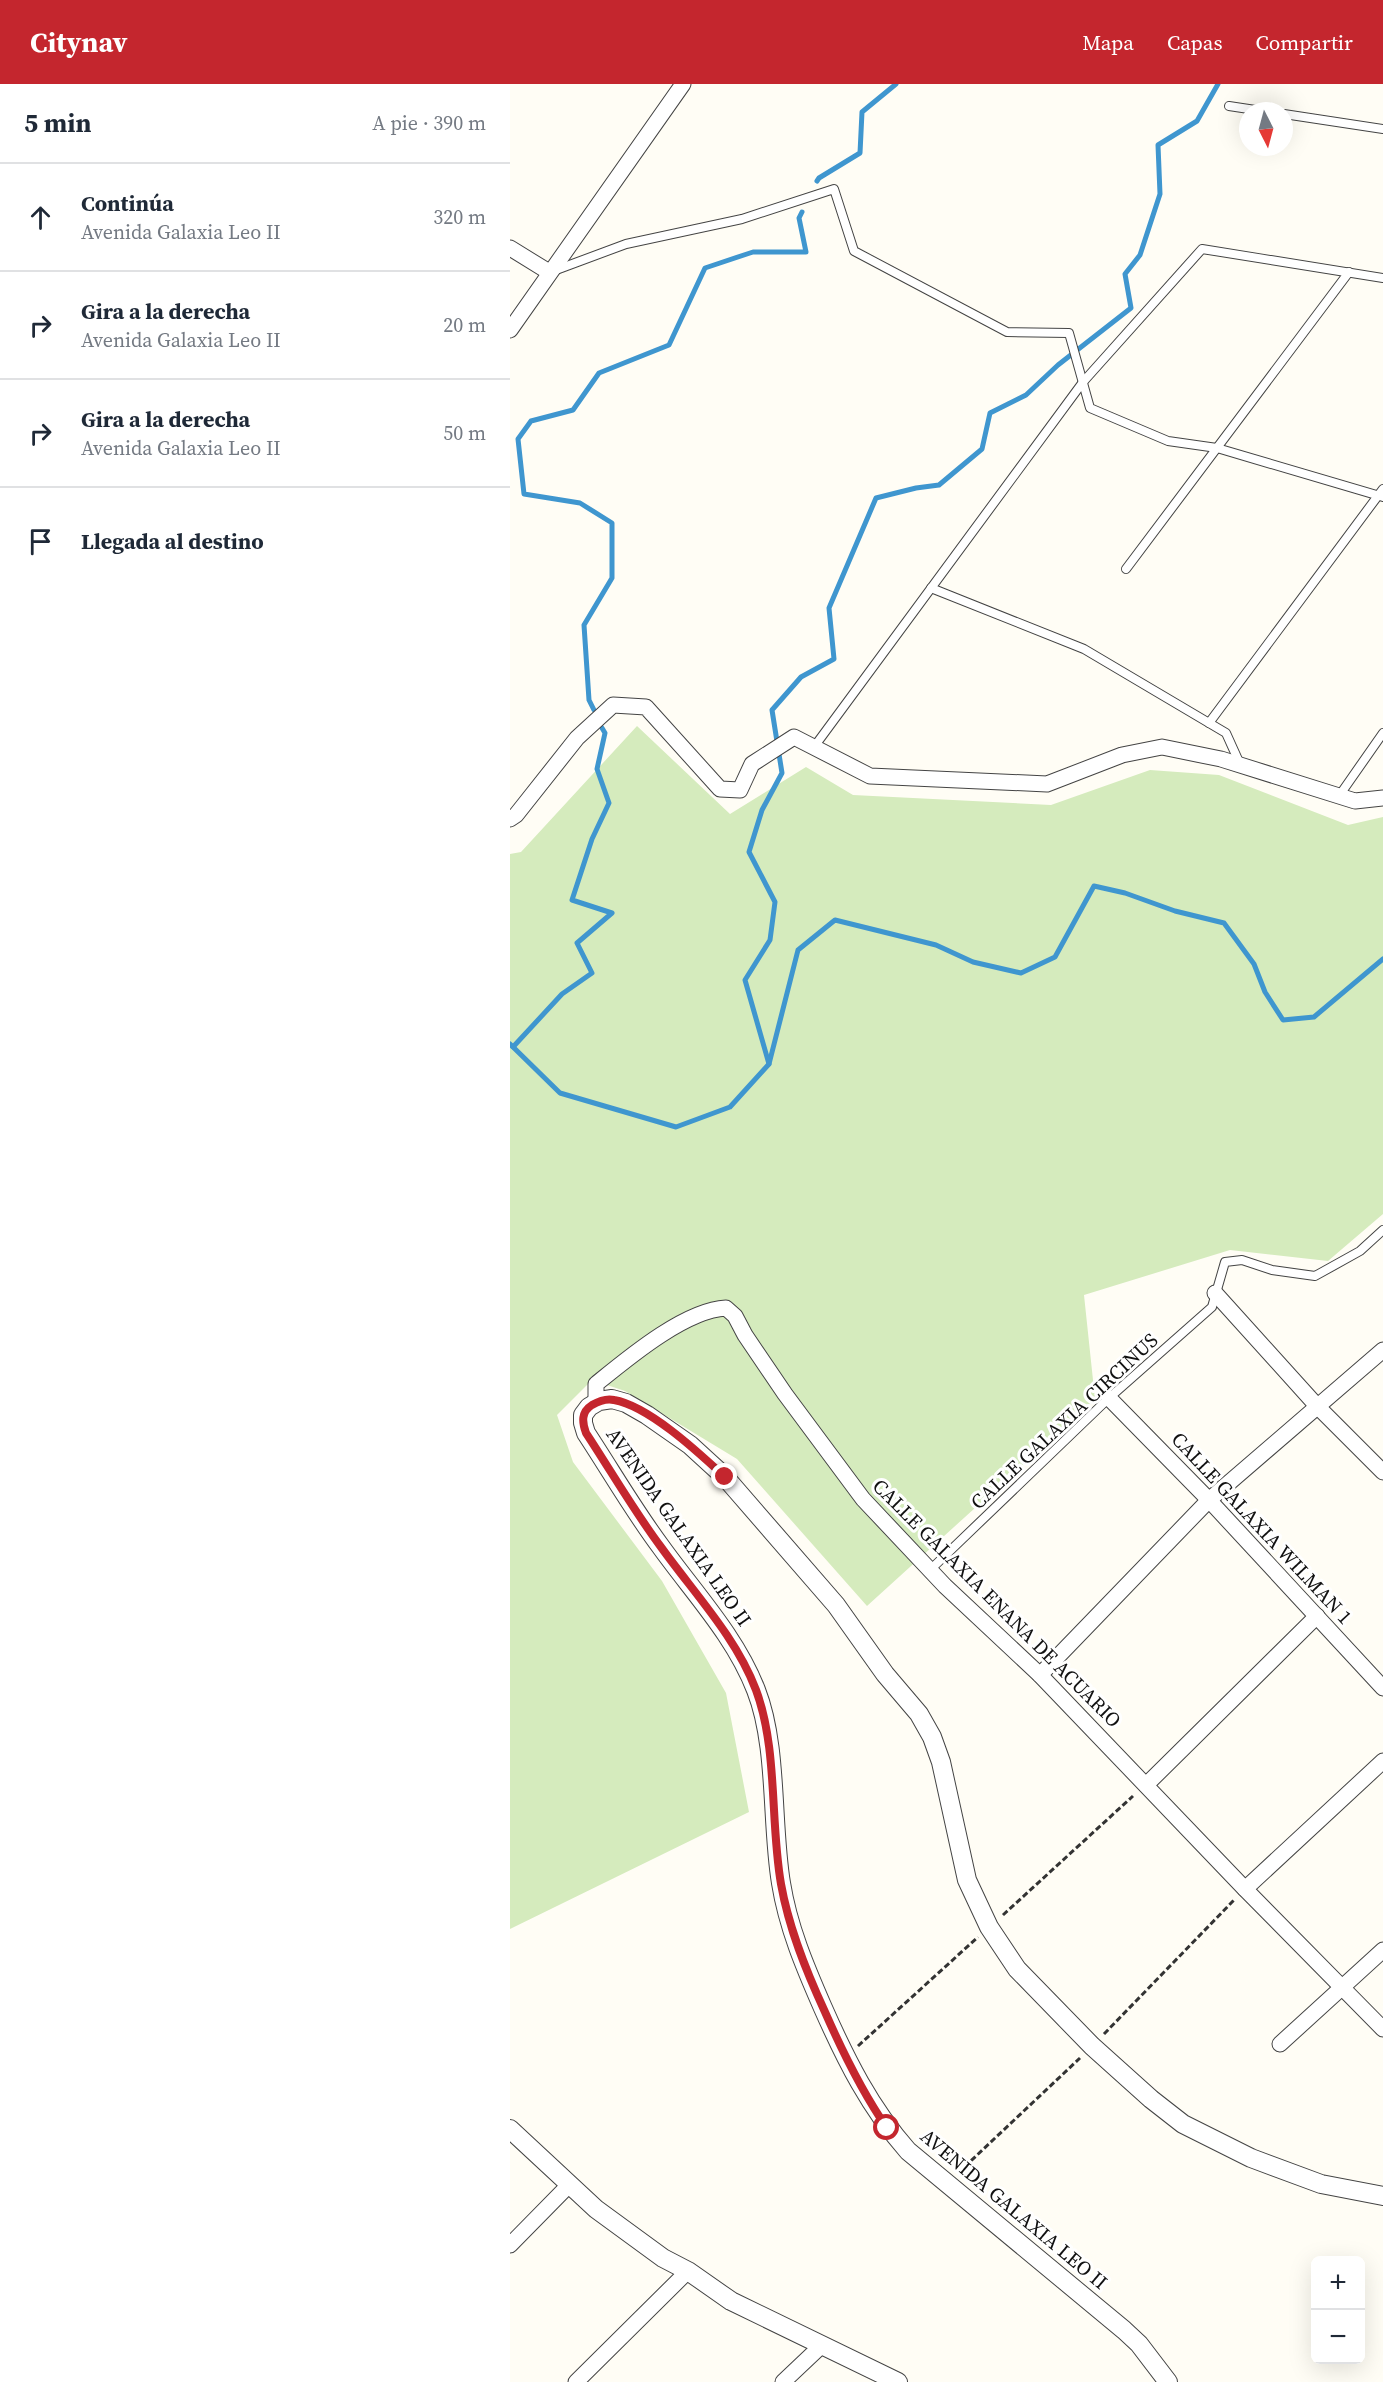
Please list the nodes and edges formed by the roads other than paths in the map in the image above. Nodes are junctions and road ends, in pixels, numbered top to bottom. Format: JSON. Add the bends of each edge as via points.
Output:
{"nodes":[{"id":1,"x":682,"y":84,"type":"edge"},
{"id":2,"x":1228,"y":106,"type":"dead end"},
{"id":3,"x":1239,"y":108,"type":"edge"},
{"id":4,"x":1293,"y":115,"type":"edge"},
{"id":5,"x":1383,"y":129,"type":"edge"},
{"id":6,"x":510,"y":248,"type":"edge"},
{"id":7,"x":549,"y":272,"type":"junction"},
{"id":8,"x":1349,"y":272,"type":"junction"},
{"id":9,"x":1383,"y":278,"type":"edge"},
{"id":10,"x":510,"y":330,"type":"edge"},
{"id":11,"x":1083,"y":382,"type":"junction"},
{"id":12,"x":1217,"y":448,"type":"junction"},
{"id":13,"x":1382,"y":494,"type":"edge"},
{"id":14,"x":1126,"y":569,"type":"dead end"},
{"id":15,"x":931,"y":588,"type":"junction"},
{"id":16,"x":1209,"y":723,"type":"junction"},
{"id":17,"x":1383,"y":733,"type":"edge"},
{"id":18,"x":813,"y":747,"type":"junction"},
{"id":19,"x":1240,"y":765,"type":"junction"},
{"id":20,"x":1339,"y":796,"type":"junction"},
{"id":21,"x":1383,"y":798,"type":"edge"},
{"id":22,"x":510,"y":819,"type":"edge"},
{"id":23,"x":1383,"y":1230,"type":"edge"},
{"id":24,"x":1215,"y":1293,"type":"junction"},
{"id":25,"x":1383,"y":1350,"type":"edge"},
{"id":26,"x":1109,"y":1398,"type":"junction"},
{"id":27,"x":596,"y":1403,"type":"junction"},
{"id":28,"x":1317,"y":1407,"type":"junction"},
{"id":29,"x":1383,"y":1472,"type":"edge"},
{"id":30,"x":1209,"y":1500,"type":"junction"},
{"id":31,"x":930,"y":1570,"type":"junction"},
{"id":32,"x":1317,"y":1617,"type":"junction"},
{"id":33,"x":1040,"y":1675,"type":"junction"},
{"id":34,"x":1383,"y":1688,"type":"edge"},
{"id":35,"x":1383,"y":1761,"type":"edge"},
{"id":36,"x":1146,"y":1785,"type":"junction"},
{"id":37,"x":1245,"y":1889,"type":"junction"},
{"id":38,"x":1383,"y":1950,"type":"edge"},
{"id":39,"x":1342,"y":1987,"type":"junction"},
{"id":40,"x":1383,"y":2029,"type":"edge"},
{"id":41,"x":1280,"y":2044,"type":"dead end"},
{"id":42,"x":510,"y":2129,"type":"edge"},
{"id":43,"x":569,"y":2185,"type":"junction"},
{"id":44,"x":1383,"y":2196,"type":"edge"},
{"id":45,"x":510,"y":2245,"type":"edge"},
{"id":46,"x":688,"y":2271,"type":"junction"},
{"id":47,"x":820,"y":2346,"type":"junction"},
{"id":48,"x":576,"y":2382,"type":"edge"},
{"id":49,"x":783,"y":2382,"type":"edge"},
{"id":50,"x":898,"y":2382,"type":"edge"},
{"id":51,"x":1168,"y":2382,"type":"edge"}],
"edges":[{"from":1,"to":7,"type":"street"},
{"from":2,"to":3,"type":"lane"},
{"from":4,"to":5,"type":"lane"},
{"from":6,"to":7,"type":"street"},
{"from":7,"to":10,"type":"street"},
{"from":7,"to":11,"type":"lane","via":[[626,244],[742,219],[834,189],[854,251],[1007,332],[1069,333]]},
{"from":8,"to":9,"type":"lane"},
{"from":8,"to":11,"type":"lane","via":[[1202,249]]},
{"from":8,"to":12,"type":"lane"},
{"from":11,"to":12,"type":"lane","via":[[1090,408],[1168,441]]},
{"from":11,"to":15,"type":"lane"},
{"from":12,"to":13,"type":"lane"},
{"from":12,"to":14,"type":"lane"},
{"from":13,"to":16,"type":"lane"},
{"from":15,"to":16,"type":"lane","via":[[1084,649]]},
{"from":15,"to":18,"type":"lane"},
{"from":16,"to":19,"type":"lane","via":[[1226,733]]},
{"from":17,"to":20,"type":"lane"},
{"from":18,"to":19,"type":"street","via":[[870,776],[1047,784],[1122,755],[1162,747]]},
{"from":18,"to":22,"type":"street","via":[[794,737],[752,764],[740,790],[720,789],[646,707],[613,705],[577,738]]},
{"from":19,"to":20,"type":"street"},
{"from":20,"to":21,"type":"street","via":[[1355,801]]},
{"from":23,"to":24,"type":"lane","name":"CALLE GALAXIA CIRCINUS","via":[[1360,1251],[1314,1276],[1272,1270],[1242,1260],[1225,1262]]},
{"from":24,"to":26,"type":"lane","name":"CALLE GALAXIA CIRCINUS","via":[[1212,1307]]},
{"from":24,"to":28,"type":"street"},
{"from":25,"to":28,"type":"street"},
{"from":26,"to":30,"type":"street","name":"CALLE GALAXIA WILMAN 1"},
{"from":26,"to":31,"type":"lane","name":"CALLE GALAXIA CIRCINUS"},
{"from":27,"to":31,"type":"street","name":"CALLE GALAXIA ENANA DE ACUARIO","via":[[596,1384],[630,1356],[710,1309],[726,1308],[862,1499]]},
{"from":27,"to":44,"type":"street","name":"AVENIDA GALAXIA LEO II","via":[[612,1399],[626,1403],[690,1445],[725,1477],[836,1605],[919,1714],[932,1737],[967,1880],[989,1927],[1017,1969],[1092,2046],[1183,2124],[1251,2158],[1321,2184]]},
{"from":27,"to":51,"type":"street","name":"AVENIDA GALAXIA LEO II","via":[[583,1415],[586,1433],[659,1545],[731,1640],[757,1693],[771,1764],[781,1883],[791,1929],[839,2044],[870,2103],[908,2151],[1124,2330]]},
{"from":28,"to":29,"type":"street"},
{"from":28,"to":30,"type":"street"},
{"from":30,"to":32,"type":"street","name":"CALLE GALAXIA WILMAN 1"},
{"from":30,"to":33,"type":"street"},
{"from":31,"to":33,"type":"street","name":"CALLE GALAXIA ENANA DE ACUARIO"},
{"from":32,"to":34,"type":"street","name":"CALLE GALAXIA WILMAN 1"},
{"from":32,"to":36,"type":"street"},
{"from":33,"to":36,"type":"street","name":"CALLE GALAXIA ENANA DE ACUARIO"},
{"from":35,"to":37,"type":"street"},
{"from":36,"to":37,"type":"street","name":"CALLE GALAXIA ENANA DE ACUARIO"},
{"from":37,"to":39,"type":"street","name":"CALLE GALAXIA ENANA DE ACUARIO"},
{"from":38,"to":39,"type":"street"},
{"from":39,"to":40,"type":"street","name":"CALLE GALAXIA ENANA DE ACUARIO"},
{"from":39,"to":41,"type":"street"},
{"from":42,"to":43,"type":"street"},
{"from":43,"to":45,"type":"street"},
{"from":43,"to":46,"type":"street","via":[[663,2258]]},
{"from":46,"to":47,"type":"street","via":[[731,2301]]},
{"from":46,"to":48,"type":"street"},
{"from":47,"to":49,"type":"street"},
{"from":47,"to":50,"type":"street"}]}
